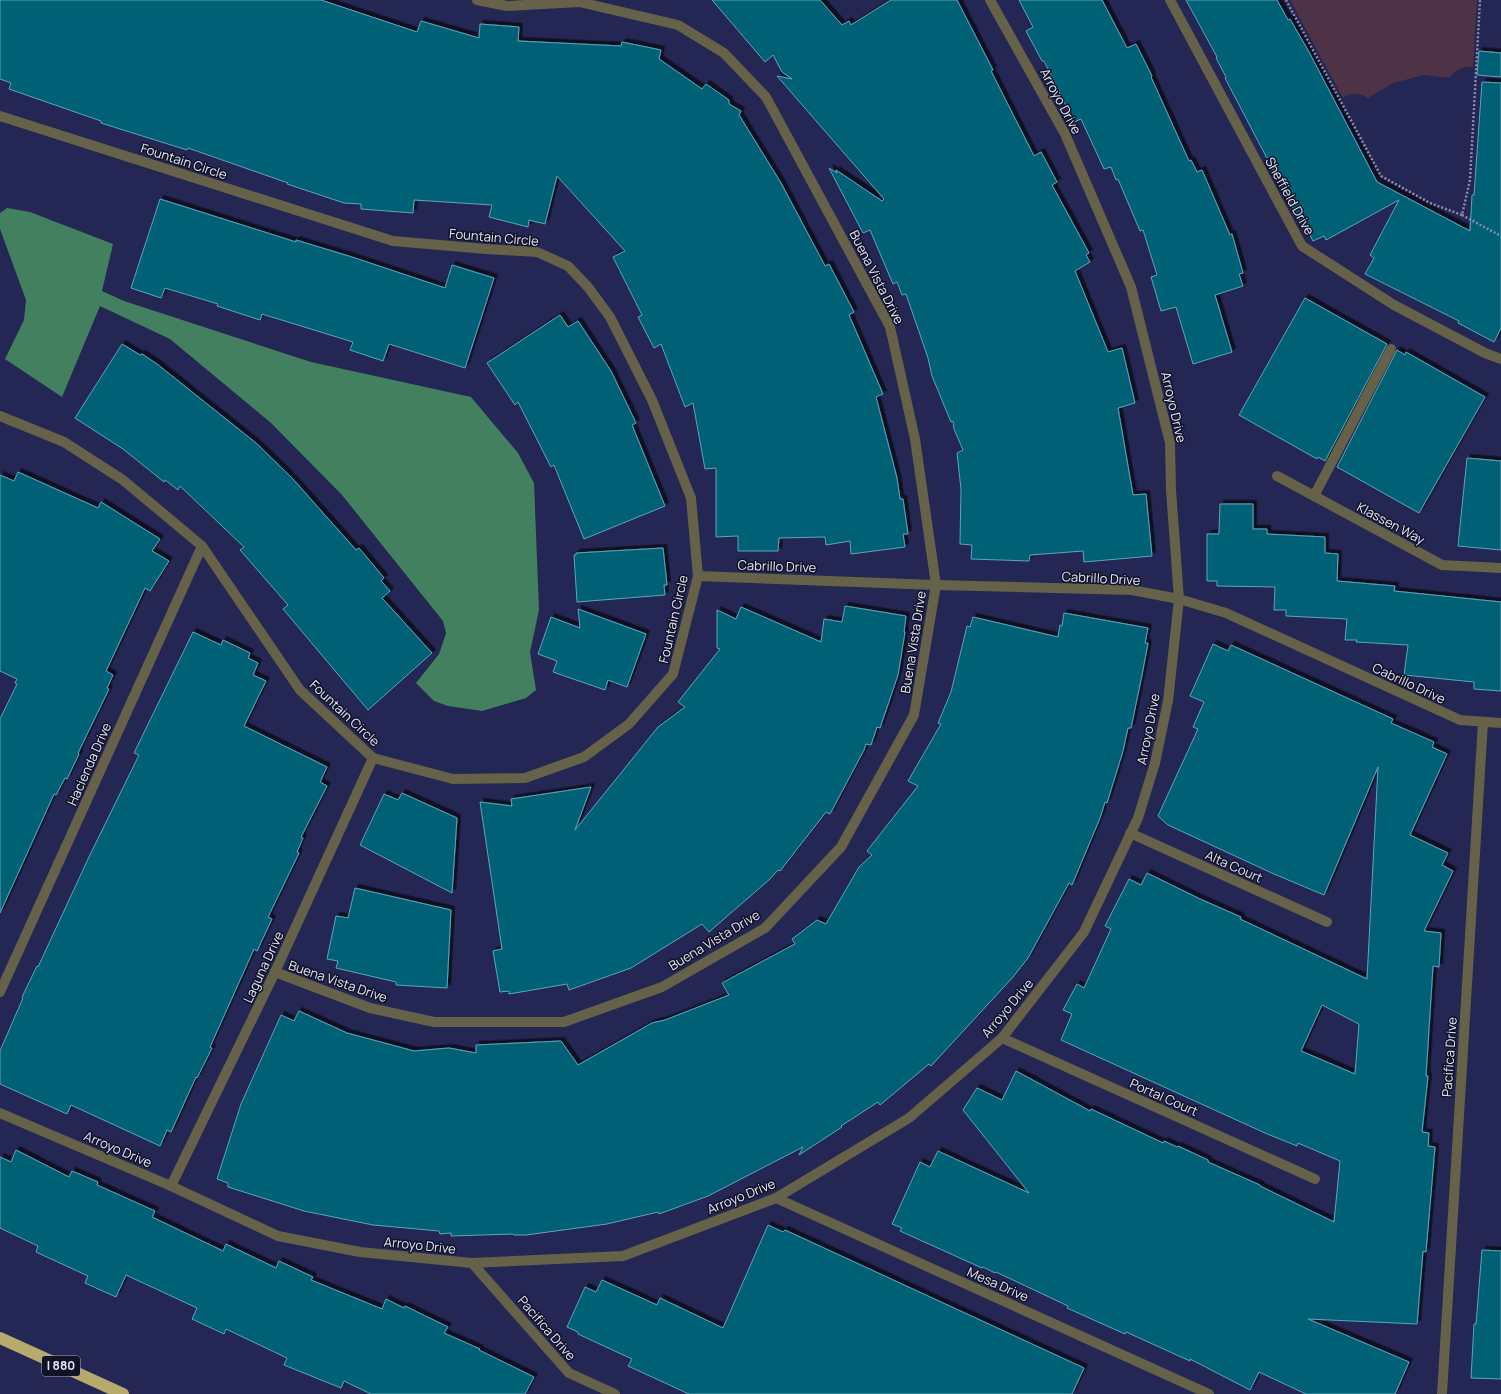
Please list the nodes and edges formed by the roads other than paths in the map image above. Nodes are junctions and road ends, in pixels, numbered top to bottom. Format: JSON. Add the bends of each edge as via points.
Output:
{"nodes":[{"id":1,"x":477,"y":0,"type":"edge"},
{"id":2,"x":990,"y":0,"type":"edge"},
{"id":3,"x":1170,"y":0,"type":"edge"},
{"id":4,"x":0,"y":116,"type":"edge"},
{"id":5,"x":1391,"y":349,"type":"dead end"},
{"id":6,"x":1501,"y":359,"type":"edge"},
{"id":7,"x":0,"y":416,"type":"edge"},
{"id":8,"x":1277,"y":476,"type":"dead end"},
{"id":9,"x":1314,"y":496,"type":"junction"},
{"id":10,"x":202,"y":546,"type":"junction"},
{"id":11,"x":1501,"y":568,"type":"edge"},
{"id":12,"x":698,"y":576,"type":"junction"},
{"id":13,"x":936,"y":585,"type":"junction"},
{"id":14,"x":1179,"y":599,"type":"junction"},
{"id":15,"x":1483,"y":722,"type":"junction"},
{"id":16,"x":1501,"y":723,"type":"edge"},
{"id":17,"x":374,"y":758,"type":"junction"},
{"id":18,"x":1130,"y":833,"type":"junction"},
{"id":19,"x":1327,"y":922,"type":"dead end"},
{"id":20,"x":275,"y":972,"type":"junction"},
{"id":21,"x":0,"y":992,"type":"edge"},
{"id":22,"x":1002,"y":1038,"type":"junction"},
{"id":23,"x":0,"y":1113,"type":"edge"},
{"id":24,"x":1315,"y":1179,"type":"dead end"},
{"id":25,"x":172,"y":1186,"type":"junction"},
{"id":26,"x":776,"y":1198,"type":"junction"},
{"id":27,"x":472,"y":1263,"type":"junction"},
{"id":28,"x":0,"y":1338,"type":"edge"},
{"id":29,"x":123,"y":1394,"type":"edge"},
{"id":30,"x":615,"y":1394,"type":"edge"},
{"id":31,"x":1209,"y":1394,"type":"edge"},
{"id":32,"x":1442,"y":1394,"type":"edge"}],
"edges":[{"from":1,"to":13,"type":"street","name":"Buena Vista Drive","via":[[507,6],[579,2],[678,25],[724,53],[766,98],[890,327],[916,439]]},
{"from":2,"to":14,"type":"street","name":"Arroyo Drive","via":[[1065,134],[1131,287],[1170,443]]},
{"from":3,"to":6,"type":"street","name":"Sheffield Drive","via":[[1302,246],[1394,304]]},
{"from":4,"to":12,"type":"street","name":"Fountain Circle","via":[[393,241],[537,252],[568,266],[588,287],[610,317],[652,400],[691,498]]},
{"from":5,"to":9,"type":"street"},
{"from":7,"to":10,"type":"street","name":"Fountain Circle","via":[[64,442],[123,480]]},
{"from":8,"to":9,"type":"street","name":"Klassen Way"},
{"from":9,"to":11,"type":"street","name":"Klassen Way","via":[[1442,565]]},
{"from":10,"to":17,"type":"street","name":"Fountain Circle","via":[[300,690]]},
{"from":10,"to":21,"type":"street","name":"Hacienda Drive"},
{"from":12,"to":13,"type":"street","name":"Cabrillo Drive"},
{"from":12,"to":17,"type":"street","name":"Fountain Circle","via":[[673,674],[629,724],[584,757],[525,778],[453,779]]},
{"from":13,"to":14,"type":"street","name":"Cabrillo Drive","via":[[1132,590]]},
{"from":13,"to":20,"type":"street","name":"Buena Vista Drive","via":[[914,714],[841,847],[765,928],[662,987],[564,1022],[434,1022],[370,1008]]},
{"from":14,"to":15,"type":"street","name":"Cabrillo Drive","via":[[1226,613],[1460,720]]},
{"from":14,"to":18,"type":"street","name":"Arroyo Drive","via":[[1168,701],[1155,763],[1138,818]]},
{"from":15,"to":16,"type":"street","name":"Cabrillo Drive"},
{"from":15,"to":32,"type":"street","name":"Pacifica Drive"},
{"from":17,"to":20,"type":"street","name":"Laguna Drive"},
{"from":18,"to":19,"type":"street","name":"Alta Court"},
{"from":18,"to":22,"type":"street","name":"Arroyo Drive","via":[[1084,932]]},
{"from":20,"to":25,"type":"street","name":"Laguna Drive"},
{"from":22,"to":24,"type":"street","name":"Portal Court"},
{"from":22,"to":26,"type":"street","name":"Arroyo Drive","via":[[909,1118]]},
{"from":23,"to":25,"type":"street","name":"Arroyo Drive"},
{"from":25,"to":27,"type":"street","name":"Arroyo Drive","via":[[278,1236],[360,1252]]},
{"from":26,"to":27,"type":"street","name":"Arroyo Drive","via":[[623,1256]]},
{"from":26,"to":31,"type":"street","name":"Mesa Drive"},
{"from":27,"to":30,"type":"street","name":"Pacifica Drive","via":[[569,1373]]},
{"from":28,"to":29,"type":"highway","number":"I 880"}]}
